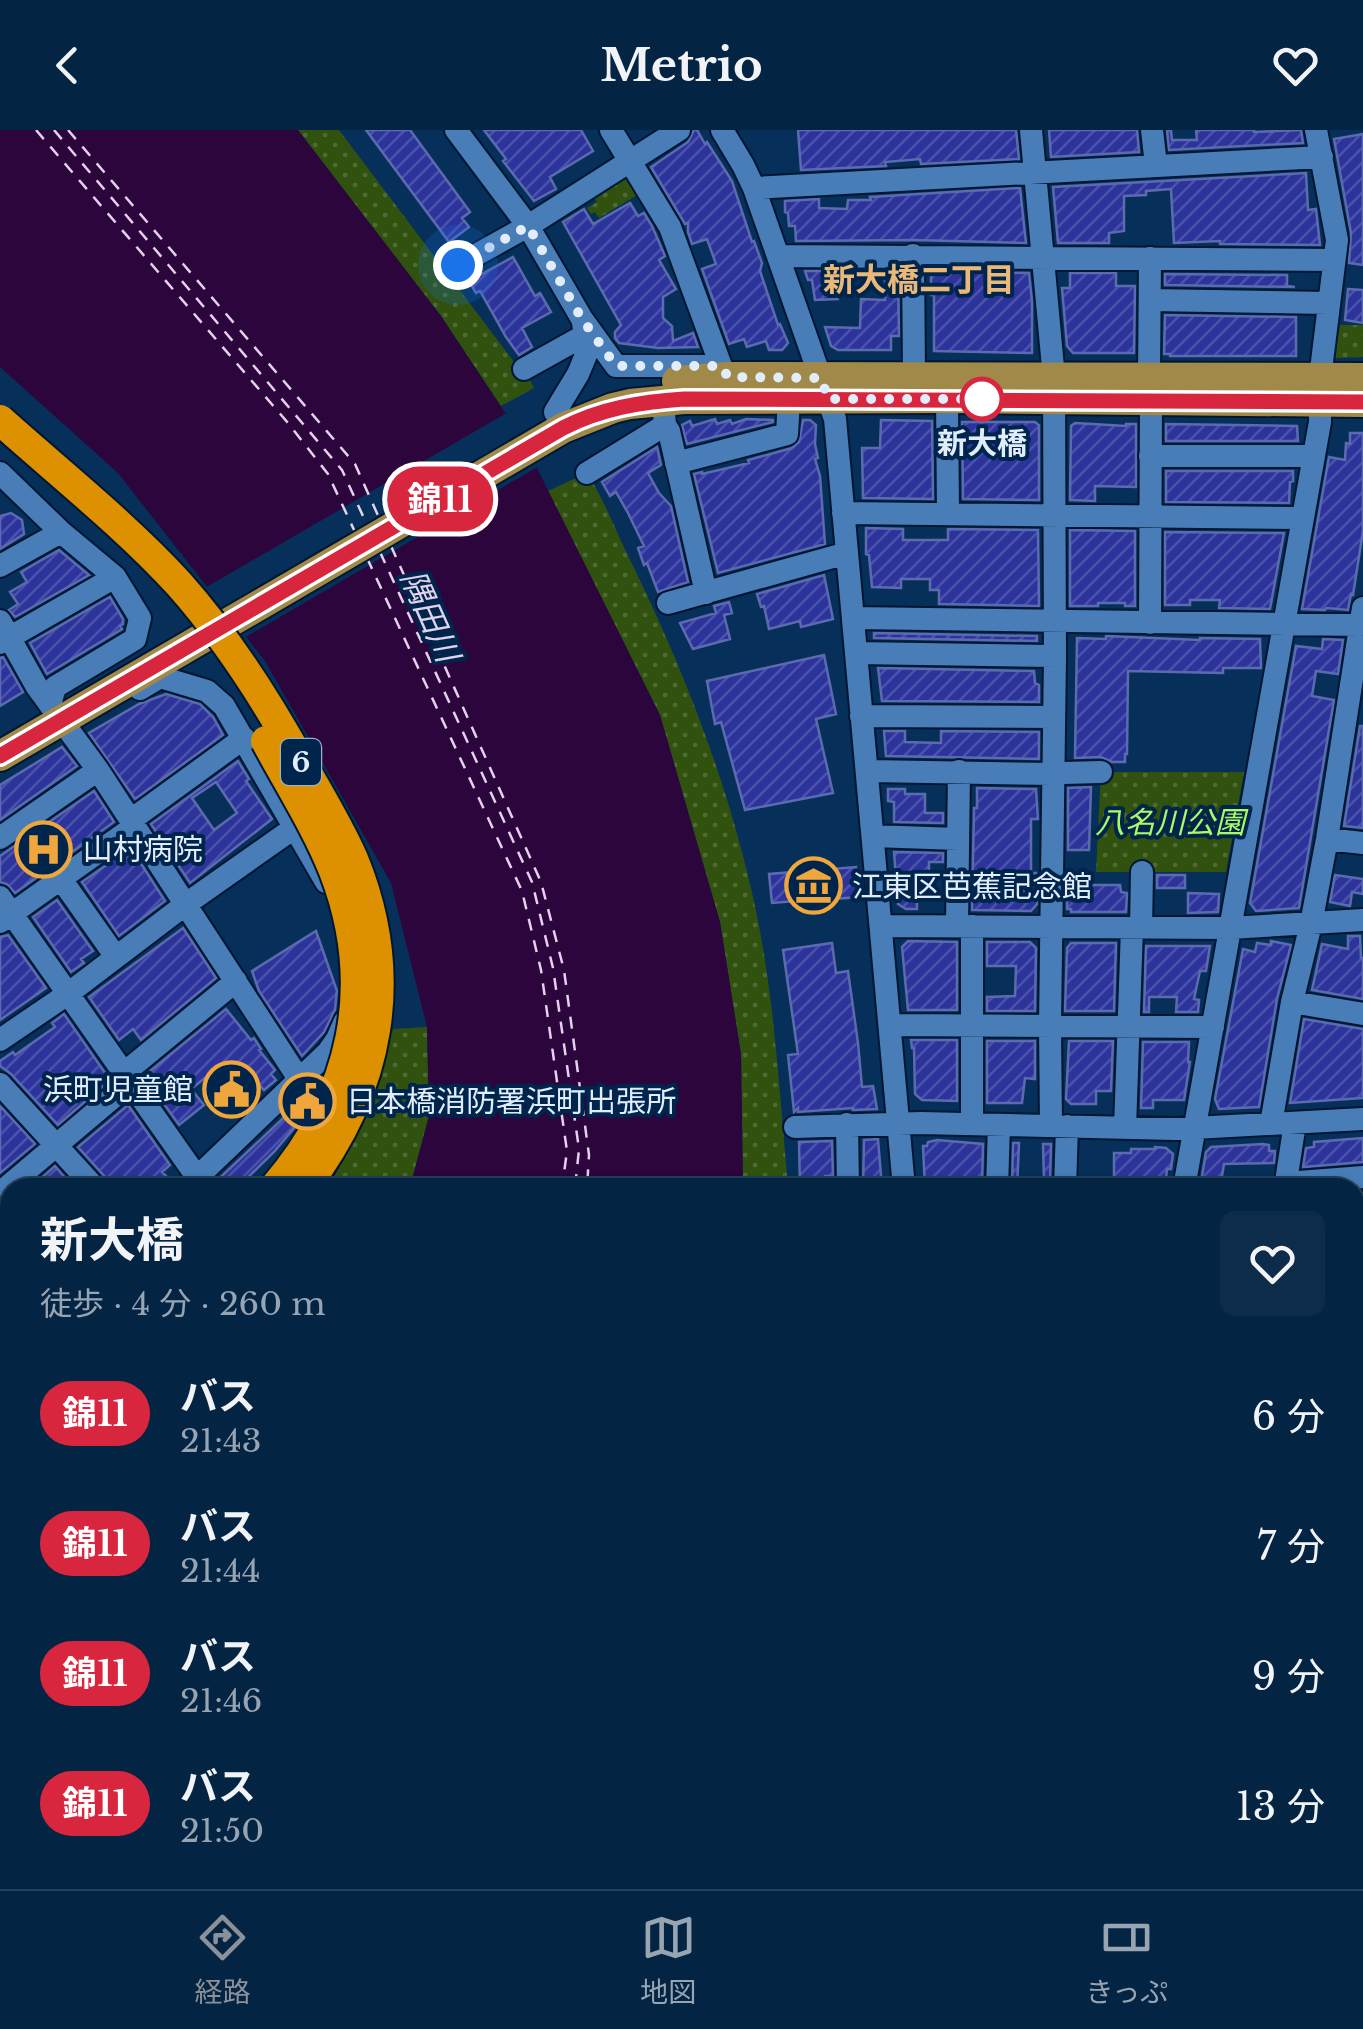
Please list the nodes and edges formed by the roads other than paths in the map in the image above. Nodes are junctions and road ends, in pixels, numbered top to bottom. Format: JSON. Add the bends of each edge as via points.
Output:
{"nodes":[{"id":1,"x":456,"y":130,"type":"edge"},
{"id":2,"x":611,"y":130,"type":"edge"},
{"id":3,"x":679,"y":130,"type":"edge"},
{"id":4,"x":722,"y":130,"type":"edge"},
{"id":5,"x":1032,"y":130,"type":"edge"},
{"id":6,"x":1152,"y":130,"type":"edge"},
{"id":7,"x":1316,"y":130,"type":"edge"},
{"id":8,"x":1322,"y":157,"type":"junction"},
{"id":9,"x":630,"y":160,"type":"junction"},
{"id":10,"x":1156,"y":164,"type":"junction"},
{"id":11,"x":1036,"y":173,"type":"junction"},
{"id":12,"x":754,"y":188,"type":"junction"},
{"id":13,"x":528,"y":226,"type":"junction"},
{"id":14,"x":778,"y":256,"type":"junction"},
{"id":15,"x":913,"y":256,"type":"junction"},
{"id":16,"x":1044,"y":257,"type":"junction"},
{"id":17,"x":1150,"y":258,"type":"junction"},
{"id":18,"x":1334,"y":260,"type":"junction"},
{"id":19,"x":458,"y":265,"type":"dead end"},
{"id":20,"x":1150,"y":300,"type":"junction"},
{"id":21,"x":1328,"y":303,"type":"junction"},
{"id":22,"x":584,"y":327,"type":"junction"},
{"id":23,"x":616,"y":366,"type":"junction"},
{"id":24,"x":524,"y":369,"type":"dead end"},
{"id":25,"x":724,"y":372,"type":"junction"},
{"id":26,"x":578,"y":374,"type":"junction"},
{"id":27,"x":914,"y":376,"type":"junction"},
{"id":28,"x":1363,"y":378,"type":"edge"},
{"id":29,"x":825,"y":388,"type":"junction"},
{"id":30,"x":1054,"y":389,"type":"junction"},
{"id":31,"x":1150,"y":390,"type":"junction"},
{"id":32,"x":1319,"y":390,"type":"junction"},
{"id":33,"x":947,"y":398,"type":"junction"},
{"id":34,"x":788,"y":399,"type":"junction"},
{"id":35,"x":1363,"y":402,"type":"edge"},
{"id":36,"x":664,"y":413,"type":"junction"},
{"id":37,"x":0,"y":420,"type":"edge"},
{"id":38,"x":559,"y":420,"type":"junction"},
{"id":39,"x":0,"y":443,"type":"edge"},
{"id":40,"x":1150,"y":456,"type":"junction"},
{"id":41,"x":1313,"y":456,"type":"junction"},
{"id":42,"x":676,"y":463,"type":"junction"},
{"id":43,"x":0,"y":473,"type":"edge"},
{"id":44,"x":587,"y":473,"type":"dead end"},
{"id":45,"x":843,"y":513,"type":"junction"},
{"id":46,"x":948,"y":514,"type":"junction"},
{"id":47,"x":1054,"y":515,"type":"junction"},
{"id":48,"x":1150,"y":516,"type":"junction"},
{"id":49,"x":1302,"y":518,"type":"junction"},
{"id":50,"x":61,"y":532,"type":"junction"},
{"id":51,"x":847,"y":554,"type":"junction"},
{"id":52,"x":0,"y":566,"type":"edge"},
{"id":53,"x":115,"y":577,"type":"junction"},
{"id":54,"x":706,"y":593,"type":"junction"},
{"id":55,"x":668,"y":603,"type":"dead end"},
{"id":56,"x":1362,"y":617,"type":"edge"},
{"id":57,"x":854,"y":618,"type":"junction"},
{"id":58,"x":1054,"y":621,"type":"junction"},
{"id":59,"x":1150,"y":622,"type":"junction"},
{"id":60,"x":1283,"y":624,"type":"junction"},
{"id":61,"x":3,"y":634,"type":"edge"},
{"id":62,"x":856,"y":653,"type":"junction"},
{"id":63,"x":1055,"y":656,"type":"junction"},
{"id":64,"x":1356,"y":700,"type":"edge"},
{"id":65,"x":68,"y":707,"type":"junction"},
{"id":66,"x":862,"y":716,"type":"junction"},
{"id":67,"x":1054,"y":717,"type":"junction"},
{"id":68,"x":0,"y":734,"type":"edge"},
{"id":69,"x":244,"y":738,"type":"junction"},
{"id":70,"x":0,"y":756,"type":"edge"},
{"id":71,"x":98,"y":770,"type":"junction"},
{"id":72,"x":867,"y":770,"type":"junction"},
{"id":73,"x":959,"y":772,"type":"junction"},
{"id":74,"x":1100,"y":772,"type":"dead end"},
{"id":75,"x":1059,"y":773,"type":"junction"},
{"id":76,"x":133,"y":823,"type":"junction"},
{"id":77,"x":294,"y":828,"type":"junction"},
{"id":78,"x":873,"y":836,"type":"junction"},
{"id":79,"x":0,"y":838,"type":"edge"},
{"id":80,"x":1326,"y":838,"type":"junction"},
{"id":81,"x":958,"y":839,"type":"junction"},
{"id":82,"x":1363,"y":843,"type":"edge"},
{"id":83,"x":1142,"y":872,"type":"dead end"},
{"id":84,"x":61,"y":879,"type":"junction"},
{"id":85,"x":186,"y":904,"type":"junction"},
{"id":86,"x":4,"y":911,"type":"edge"},
{"id":87,"x":1363,"y":920,"type":"edge"},
{"id":88,"x":1310,"y":924,"type":"junction"},
{"id":89,"x":880,"y":926,"type":"junction"},
{"id":90,"x":964,"y":926,"type":"junction"},
{"id":91,"x":1052,"y":927,"type":"junction"},
{"id":92,"x":1136,"y":928,"type":"junction"},
{"id":93,"x":1230,"y":928,"type":"junction"},
{"id":94,"x":116,"y":957,"type":"junction"},
{"id":95,"x":236,"y":981,"type":"junction"},
{"id":96,"x":69,"y":993,"type":"junction"},
{"id":97,"x":1292,"y":1002,"type":"junction"},
{"id":98,"x":1363,"y":1014,"type":"edge"},
{"id":99,"x":890,"y":1025,"type":"junction"},
{"id":100,"x":974,"y":1025,"type":"junction"},
{"id":101,"x":1050,"y":1026,"type":"junction"},
{"id":102,"x":1128,"y":1026,"type":"junction"},
{"id":103,"x":1213,"y":1027,"type":"junction"},
{"id":104,"x":0,"y":1040,"type":"edge"},
{"id":105,"x":127,"y":1078,"type":"junction"},
{"id":106,"x":299,"y":1080,"type":"junction"},
{"id":107,"x":0,"y":1084,"type":"edge"},
{"id":108,"x":8,"y":1108,"type":"edge"},
{"id":109,"x":1363,"y":1119,"type":"edge"},
{"id":110,"x":898,"y":1123,"type":"junction"},
{"id":111,"x":1295,"y":1123,"type":"junction"},
{"id":112,"x":847,"y":1124,"type":"junction"},
{"id":113,"x":972,"y":1124,"type":"junction"},
{"id":114,"x":1271,"y":1124,"type":"junction"},
{"id":115,"x":999,"y":1125,"type":"junction"},
{"id":116,"x":1059,"y":1126,"type":"junction"},
{"id":117,"x":795,"y":1127,"type":"dead end"},
{"id":118,"x":1126,"y":1128,"type":"junction"},
{"id":119,"x":1194,"y":1128,"type":"junction"},
{"id":120,"x":326,"y":1137,"type":"junction"},
{"id":121,"x":56,"y":1145,"type":"junction"},
{"id":122,"x":18,"y":1178,"type":"edge"},
{"id":123,"x":87,"y":1178,"type":"edge"},
{"id":124,"x":190,"y":1178,"type":"edge"},
{"id":125,"x":196,"y":1178,"type":"edge"},
{"id":126,"x":269,"y":1178,"type":"edge"},
{"id":127,"x":284,"y":1178,"type":"edge"},
{"id":128,"x":308,"y":1178,"type":"edge"},
{"id":129,"x":316,"y":1178,"type":"edge"},
{"id":130,"x":848,"y":1178,"type":"edge"},
{"id":131,"x":903,"y":1178,"type":"edge"},
{"id":132,"x":997,"y":1178,"type":"edge"},
{"id":133,"x":1064,"y":1178,"type":"edge"},
{"id":134,"x":1186,"y":1178,"type":"edge"},
{"id":135,"x":1286,"y":1178,"type":"edge"}],
"edges":[{"from":1,"to":13,"type":"street"},
{"from":2,"to":9,"type":"street"},
{"from":3,"to":9,"type":"street"},
{"from":4,"to":12,"type":"street"},
{"from":5,"to":11,"type":"street"},
{"from":6,"to":10,"type":"street"},
{"from":7,"to":8,"type":"street"},
{"from":8,"to":10,"type":"street"},
{"from":8,"to":18,"type":"street","via":[[1337,240]]},
{"from":9,"to":13,"type":"street"},
{"from":9,"to":25,"type":"street","via":[[670,227]]},
{"from":10,"to":11,"type":"street"},
{"from":11,"to":12,"type":"street"},
{"from":11,"to":16,"type":"street"},
{"from":12,"to":14,"type":"street"},
{"from":13,"to":19,"type":"street"},
{"from":13,"to":22,"type":"street"},
{"from":14,"to":15,"type":"street"},
{"from":14,"to":29,"type":"street"},
{"from":15,"to":16,"type":"street"},
{"from":15,"to":27,"type":"street"},
{"from":16,"to":17,"type":"street"},
{"from":16,"to":30,"type":"street"},
{"from":17,"to":18,"type":"street"},
{"from":17,"to":20,"type":"street"},
{"from":18,"to":21,"type":"street"},
{"from":20,"to":21,"type":"street"},
{"from":20,"to":31,"type":"street"},
{"from":21,"to":32,"type":"street"},
{"from":22,"to":23,"type":"street"},
{"from":22,"to":24,"type":"street"},
{"from":22,"to":26,"type":"street","via":[[588,350]]},
{"from":23,"to":25,"type":"street"},
{"from":23,"to":26,"type":"street"},
{"from":25,"to":29,"type":"main road"},
{"from":25,"to":38,"type":"main road","via":[[584,398]]},
{"from":26,"to":38,"type":"street"},
{"from":27,"to":29,"type":"main road"},
{"from":27,"to":30,"type":"main road"},
{"from":28,"to":32,"type":"main road"},
{"from":29,"to":33,"type":"main road"},
{"from":29,"to":34,"type":"main road"},
{"from":29,"to":45,"type":"street"},
{"from":30,"to":31,"type":"main road"},
{"from":30,"to":33,"type":"main road"},
{"from":30,"to":47,"type":"street"},
{"from":31,"to":32,"type":"main road"},
{"from":31,"to":40,"type":"street"},
{"from":32,"to":35,"type":"main road"},
{"from":32,"to":41,"type":"street"},
{"from":33,"to":46,"type":"street"},
{"from":34,"to":36,"type":"main road"},
{"from":34,"to":42,"type":"street","via":[[787,434]]},
{"from":36,"to":38,"type":"main road","via":[[612,408]]},
{"from":36,"to":42,"type":"street"},
{"from":36,"to":44,"type":"street"},
{"from":37,"to":120,"type":"highway","number":"6","bridge":true,"via":[[136,541],[204,614],[280,725],[352,859],[374,932],[376,1032],[350,1117]]},
{"from":38,"to":65,"type":"main road"},
{"from":39,"to":120,"type":"highway","number":"6","bridge":true,"via":[[197,635],[247,708],[327,856],[348,917],[356,1001]]},
{"from":40,"to":41,"type":"street"},
{"from":40,"to":48,"type":"street"},
{"from":41,"to":49,"type":"street"},
{"from":42,"to":54,"type":"street"},
{"from":43,"to":50,"type":"street"},
{"from":45,"to":46,"type":"street"},
{"from":45,"to":51,"type":"street"},
{"from":46,"to":47,"type":"street"},
{"from":47,"to":48,"type":"street"},
{"from":47,"to":58,"type":"street"},
{"from":48,"to":49,"type":"street"},
{"from":48,"to":59,"type":"street"},
{"from":49,"to":60,"type":"street"},
{"from":50,"to":52,"type":"street"},
{"from":50,"to":53,"type":"street"},
{"from":51,"to":54,"type":"street"},
{"from":51,"to":57,"type":"street"},
{"from":53,"to":61,"type":"street"},
{"from":53,"to":65,"type":"street","via":[[140,618],[135,639],[55,687]]},
{"from":54,"to":55,"type":"street"},
{"from":56,"to":60,"type":"street"},
{"from":56,"to":64,"type":"street"},
{"from":57,"to":58,"type":"street"},
{"from":57,"to":62,"type":"street"},
{"from":58,"to":59,"type":"street"},
{"from":58,"to":63,"type":"street"},
{"from":59,"to":60,"type":"street"},
{"from":60,"to":93,"type":"street"},
{"from":61,"to":65,"type":"street"},
{"from":62,"to":63,"type":"street"},
{"from":62,"to":66,"type":"street"},
{"from":63,"to":67,"type":"street"},
{"from":64,"to":80,"type":"street"},
{"from":65,"to":68,"type":"main road"},
{"from":65,"to":69,"type":"street","via":[[91,718],[160,677],[207,691]]},
{"from":65,"to":70,"type":"main road"},
{"from":65,"to":71,"type":"street"},
{"from":66,"to":67,"type":"street"},
{"from":66,"to":72,"type":"street"},
{"from":67,"to":75,"type":"street"},
{"from":69,"to":76,"type":"street"},
{"from":69,"to":77,"type":"street"},
{"from":71,"to":76,"type":"street"},
{"from":71,"to":79,"type":"street"},
{"from":72,"to":73,"type":"street"},
{"from":72,"to":78,"type":"street"},
{"from":73,"to":75,"type":"street"},
{"from":73,"to":81,"type":"street"},
{"from":74,"to":75,"type":"street"},
{"from":75,"to":91,"type":"street"},
{"from":76,"to":84,"type":"street"},
{"from":76,"to":85,"type":"street"},
{"from":77,"to":85,"type":"street"},
{"from":77,"to":106,"type":"street","via":[[330,891],[346,966],[344,1024],[328,1052]]},
{"from":78,"to":81,"type":"street"},
{"from":78,"to":89,"type":"street"},
{"from":80,"to":82,"type":"street"},
{"from":80,"to":88,"type":"street"},
{"from":81,"to":90,"type":"street"},
{"from":83,"to":92,"type":"street"},
{"from":84,"to":86,"type":"street"},
{"from":84,"to":94,"type":"street"},
{"from":85,"to":94,"type":"street"},
{"from":85,"to":95,"type":"street"},
{"from":86,"to":96,"type":"street"},
{"from":87,"to":88,"type":"street"},
{"from":88,"to":93,"type":"street"},
{"from":88,"to":97,"type":"street"},
{"from":89,"to":90,"type":"street"},
{"from":89,"to":99,"type":"street"},
{"from":90,"to":91,"type":"street"},
{"from":90,"to":100,"type":"street"},
{"from":91,"to":92,"type":"street"},
{"from":91,"to":101,"type":"street"},
{"from":92,"to":93,"type":"street"},
{"from":92,"to":102,"type":"street"},
{"from":93,"to":103,"type":"street"},
{"from":94,"to":96,"type":"street"},
{"from":95,"to":105,"type":"street"},
{"from":95,"to":106,"type":"street"},
{"from":96,"to":104,"type":"street"},
{"from":96,"to":105,"type":"street"},
{"from":97,"to":98,"type":"street"},
{"from":97,"to":114,"type":"street"},
{"from":99,"to":100,"type":"street"},
{"from":99,"to":110,"type":"street"},
{"from":100,"to":101,"type":"street"},
{"from":100,"to":113,"type":"street"},
{"from":101,"to":102,"type":"street"},
{"from":101,"to":116,"type":"street"},
{"from":102,"to":103,"type":"street"},
{"from":102,"to":118,"type":"street"},
{"from":103,"to":119,"type":"street"},
{"from":105,"to":121,"type":"street"},
{"from":105,"to":124,"type":"street"},
{"from":106,"to":125,"type":"street"},
{"from":107,"to":108,"type":"street"},
{"from":108,"to":121,"type":"street"},
{"from":109,"to":111,"type":"street"},
{"from":110,"to":112,"type":"street"},
{"from":110,"to":113,"type":"street"},
{"from":110,"to":131,"type":"street"},
{"from":111,"to":114,"type":"street"},
{"from":111,"to":135,"type":"street"},
{"from":112,"to":117,"type":"street"},
{"from":112,"to":130,"type":"street"},
{"from":113,"to":115,"type":"street"},
{"from":114,"to":119,"type":"street"},
{"from":115,"to":116,"type":"street"},
{"from":115,"to":132,"type":"street"},
{"from":116,"to":118,"type":"street"},
{"from":116,"to":133,"type":"street"},
{"from":118,"to":119,"type":"street"},
{"from":119,"to":134,"type":"street"},
{"from":120,"to":126,"type":"highway","bridge":true},
{"from":120,"to":127,"type":"highway","number":"6","bridge":true},
{"from":120,"to":128,"type":"highway","number":"6","bridge":true},
{"from":120,"to":129,"type":"highway","number":"6","bridge":true},
{"from":121,"to":122,"type":"street"},
{"from":121,"to":123,"type":"street"}]}
